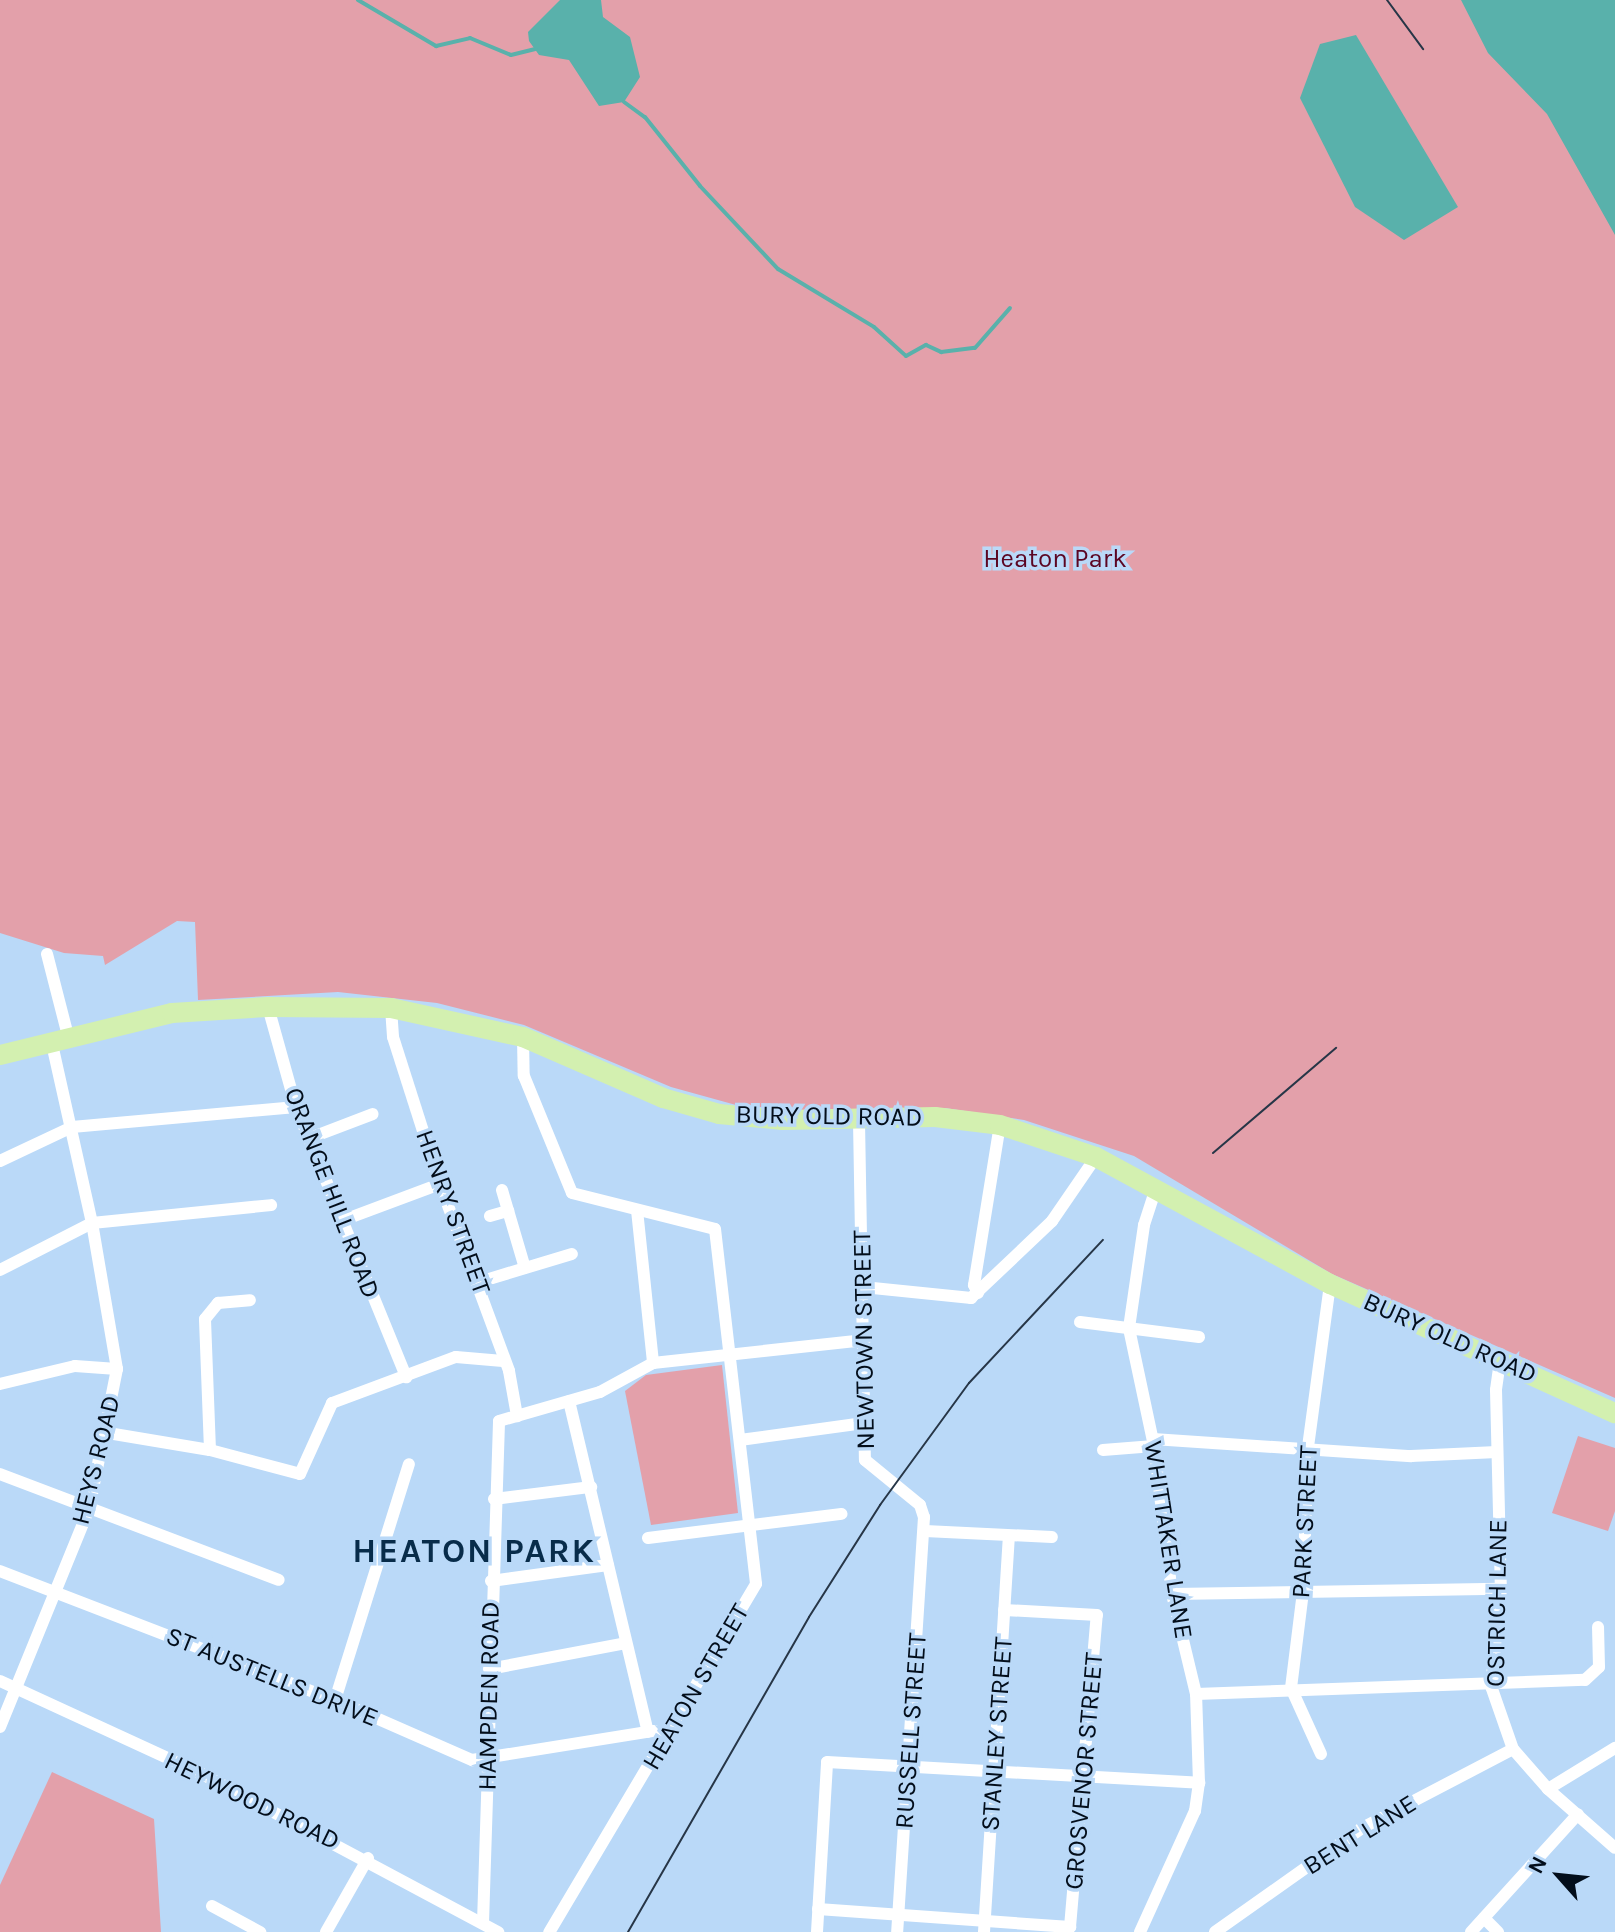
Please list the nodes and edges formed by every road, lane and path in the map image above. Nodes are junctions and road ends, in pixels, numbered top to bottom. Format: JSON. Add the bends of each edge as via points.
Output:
{"nodes":[{"id":1,"x":47,"y":954,"type":"dead end"},
{"id":2,"x":268,"y":1007,"type":"junction"},
{"id":3,"x":391,"y":1008,"type":"junction"},
{"id":4,"x":523,"y":1037,"type":"junction"},
{"id":5,"x":60,"y":1038,"type":"junction"},
{"id":6,"x":0,"y":1055,"type":"edge"},
{"id":7,"x":296,"y":1107,"type":"junction"},
{"id":8,"x":373,"y":1114,"type":"dead end"},
{"id":9,"x":859,"y":1121,"type":"junction"},
{"id":10,"x":1000,"y":1125,"type":"junction"},
{"id":11,"x":72,"y":1127,"type":"junction"},
{"id":12,"x":310,"y":1138,"type":"junction"},
{"id":13,"x":1096,"y":1157,"type":"junction"},
{"id":14,"x":0,"y":1161,"type":"edge"},
{"id":15,"x":440,"y":1184,"type":"junction"},
{"id":16,"x":1156,"y":1187,"type":"junction"},
{"id":17,"x":502,"y":1190,"type":"dead end"},
{"id":18,"x":271,"y":1205,"type":"dead end"},
{"id":19,"x":637,"y":1210,"type":"junction"},
{"id":20,"x":508,"y":1211,"type":"junction"},
{"id":21,"x":490,"y":1216,"type":"dead end"},
{"id":22,"x":341,"y":1221,"type":"junction"},
{"id":23,"x":92,"y":1223,"type":"junction"},
{"id":24,"x":572,"y":1254,"type":"dead end"},
{"id":25,"x":525,"y":1268,"type":"junction"},
{"id":26,"x":0,"y":1270,"type":"edge"},
{"id":27,"x":479,"y":1282,"type":"junction"},
{"id":28,"x":1330,"y":1284,"type":"junction"},
{"id":29,"x":863,"y":1287,"type":"junction"},
{"id":30,"x":978,"y":1293,"type":"junction"},
{"id":31,"x":250,"y":1300,"type":"dead end"},
{"id":32,"x":1080,"y":1322,"type":"dead end"},
{"id":33,"x":1129,"y":1328,"type":"junction"},
{"id":34,"x":1199,"y":1337,"type":"dead end"},
{"id":35,"x":865,"y":1340,"type":"junction"},
{"id":36,"x":730,"y":1356,"type":"junction"},
{"id":37,"x":503,"y":1361,"type":"junction"},
{"id":38,"x":1500,"y":1361,"type":"junction"},
{"id":39,"x":653,"y":1363,"type":"junction"},
{"id":40,"x":117,"y":1369,"type":"junction"},
{"id":41,"x":406,"y":1377,"type":"junction"},
{"id":42,"x":0,"y":1384,"type":"edge"},
{"id":43,"x":569,"y":1401,"type":"junction"},
{"id":44,"x":1615,"y":1413,"type":"edge"},
{"id":45,"x":517,"y":1416,"type":"junction"},
{"id":46,"x":864,"y":1423,"type":"junction"},
{"id":47,"x":108,"y":1433,"type":"junction"},
{"id":48,"x":740,"y":1440,"type":"junction"},
{"id":49,"x":1154,"y":1442,"type":"junction"},
{"id":50,"x":1308,"y":1447,"type":"junction"},
{"id":51,"x":210,"y":1450,"type":"junction"},
{"id":52,"x":1103,"y":1450,"type":"dead end"},
{"id":53,"x":1497,"y":1452,"type":"junction"},
{"id":54,"x":409,"y":1464,"type":"dead end"},
{"id":55,"x":0,"y":1474,"type":"edge"},
{"id":56,"x":591,"y":1487,"type":"junction"},
{"id":57,"x":494,"y":1499,"type":"junction"},
{"id":58,"x":89,"y":1509,"type":"junction"},
{"id":59,"x":842,"y":1514,"type":"dead end"},
{"id":60,"x":751,"y":1526,"type":"junction"},
{"id":61,"x":925,"y":1531,"type":"junction"},
{"id":62,"x":1009,"y":1536,"type":"junction"},
{"id":63,"x":1052,"y":1537,"type":"dead end"},
{"id":64,"x":648,"y":1538,"type":"dead end"},
{"id":65,"x":608,"y":1565,"type":"junction"},
{"id":66,"x":0,"y":1571,"type":"edge"},
{"id":67,"x":279,"y":1580,"type":"dead end"},
{"id":68,"x":491,"y":1581,"type":"junction"},
{"id":69,"x":1501,"y":1589,"type":"junction"},
{"id":70,"x":1303,"y":1591,"type":"junction"},
{"id":71,"x":55,"y":1592,"type":"junction"},
{"id":72,"x":1172,"y":1594,"type":"junction"},
{"id":73,"x":1004,"y":1610,"type":"junction"},
{"id":74,"x":1598,"y":1627,"type":"dead end"},
{"id":75,"x":626,"y":1643,"type":"junction"},
{"id":76,"x":489,"y":1669,"type":"junction"},
{"id":77,"x":0,"y":1681,"type":"edge"},
{"id":78,"x":1491,"y":1686,"type":"junction"},
{"id":79,"x":17,"y":1687,"type":"junction"},
{"id":80,"x":1291,"y":1688,"type":"junction"},
{"id":81,"x":1196,"y":1694,"type":"junction"},
{"id":82,"x":335,"y":1700,"type":"junction"},
{"id":83,"x":0,"y":1727,"type":"edge"},
{"id":84,"x":648,"y":1732,"type":"junction"},
{"id":85,"x":668,"y":1736,"type":"junction"},
{"id":86,"x":1615,"y":1748,"type":"edge"},
{"id":87,"x":1513,"y":1749,"type":"junction"},
{"id":88,"x":1321,"y":1754,"type":"dead end"},
{"id":89,"x":488,"y":1760,"type":"junction"},
{"id":90,"x":909,"y":1767,"type":"junction"},
{"id":91,"x":994,"y":1772,"type":"junction"},
{"id":92,"x":1083,"y":1778,"type":"junction"},
{"id":93,"x":1199,"y":1783,"type":"junction"},
{"id":94,"x":1548,"y":1789,"type":"junction"},
{"id":95,"x":1578,"y":1814,"type":"junction"},
{"id":96,"x":1615,"y":1848,"type":"edge"},
{"id":97,"x":368,"y":1858,"type":"junction"},
{"id":98,"x":212,"y":1906,"type":"dead end"},
{"id":99,"x":818,"y":1909,"type":"junction"},
{"id":100,"x":898,"y":1915,"type":"junction"},
{"id":101,"x":1484,"y":1918,"type":"junction"},
{"id":102,"x":483,"y":1923,"type":"junction"},
{"id":103,"x":984,"y":1926,"type":"edge"},
{"id":104,"x":260,"y":1932,"type":"edge"},
{"id":105,"x":326,"y":1932,"type":"edge"},
{"id":106,"x":498,"y":1932,"type":"edge"},
{"id":107,"x":549,"y":1932,"type":"edge"},
{"id":108,"x":817,"y":1932,"type":"edge"},
{"id":109,"x":897,"y":1932,"type":"edge"},
{"id":110,"x":1140,"y":1932,"type":"edge"},
{"id":111,"x":1215,"y":1932,"type":"edge"},
{"id":112,"x":1471,"y":1932,"type":"edge"},
{"id":113,"x":1498,"y":1932,"type":"edge"}],
"edges":[{"from":1,"to":5,"type":"street","name":"HEYS ROAD"},
{"from":2,"to":3,"type":"main road","name":"BURY OLD ROAD"},
{"from":2,"to":5,"type":"main road","name":"BURY OLD ROAD","via":[[147,1016]]},
{"from":2,"to":7,"type":"street","name":"ORANGE HILL ROAD"},
{"from":3,"to":4,"type":"main road","name":"BURY OLD ROAD"},
{"from":3,"to":15,"type":"street","name":"HENRY STREET","via":[[393,1037]]},
{"from":4,"to":9,"type":"main road","name":"BURY OLD ROAD","via":[[663,1098],[719,1114]]},
{"from":4,"to":19,"type":"street","via":[[524,1076],[572,1193]]},
{"from":5,"to":6,"type":"main road","name":"BURY OLD ROAD"},
{"from":5,"to":11,"type":"street","name":"HEYS ROAD"},
{"from":7,"to":11,"type":"street"},
{"from":7,"to":12,"type":"street","name":"ORANGE HILL ROAD"},
{"from":8,"to":12,"type":"street"},
{"from":9,"to":10,"type":"main road","name":"BURY OLD ROAD","via":[[935,1117]]},
{"from":9,"to":29,"type":"street","name":"NEWTOWN STREET"},
{"from":10,"to":13,"type":"main road","name":"BURY OLD ROAD"},
{"from":10,"to":30,"type":"street","via":[[974,1285]]},
{"from":11,"to":14,"type":"street"},
{"from":11,"to":23,"type":"street","name":"HEYS ROAD"},
{"from":12,"to":22,"type":"street","name":"ORANGE HILL ROAD"},
{"from":13,"to":16,"type":"main road","name":"BURY OLD ROAD"},
{"from":13,"to":30,"type":"street","via":[[1052,1221]]},
{"from":15,"to":22,"type":"street"},
{"from":15,"to":27,"type":"street","name":"HENRY STREET"},
{"from":16,"to":28,"type":"main road","name":"BURY OLD ROAD"},
{"from":16,"to":33,"type":"street","name":"WHITTAKER LANE","via":[[1144,1225]]},
{"from":17,"to":20,"type":"street"},
{"from":18,"to":23,"type":"street"},
{"from":19,"to":36,"type":"street","name":"HEATON STREET","via":[[715,1229]]},
{"from":19,"to":39,"type":"street"},
{"from":20,"to":21,"type":"street"},
{"from":20,"to":25,"type":"street"},
{"from":22,"to":41,"type":"street","name":"ORANGE HILL ROAD"},
{"from":23,"to":26,"type":"street"},
{"from":23,"to":40,"type":"street","name":"HEYS ROAD"},
{"from":24,"to":25,"type":"street"},
{"from":25,"to":27,"type":"street"},
{"from":27,"to":37,"type":"street","name":"HENRY STREET"},
{"from":28,"to":38,"type":"main road","name":"BURY OLD ROAD"},
{"from":28,"to":50,"type":"street","name":"PARK STREET"},
{"from":29,"to":30,"type":"street","via":[[962,1301]]},
{"from":29,"to":35,"type":"street","name":"NEWTOWN STREET"},
{"from":31,"to":51,"type":"street","via":[[218,1303],[205,1319]]},
{"from":32,"to":33,"type":"street"},
{"from":33,"to":34,"type":"street"},
{"from":33,"to":49,"type":"street","name":"WHITTAKER LANE"},
{"from":35,"to":36,"type":"street"},
{"from":35,"to":46,"type":"street","name":"NEWTOWN STREET"},
{"from":36,"to":39,"type":"street"},
{"from":36,"to":48,"type":"street","name":"HEATON STREET"},
{"from":37,"to":41,"type":"street","via":[[456,1357]]},
{"from":37,"to":45,"type":"street","name":"HENRY STREET"},
{"from":38,"to":44,"type":"main road","name":"BURY OLD ROAD"},
{"from":38,"to":53,"type":"street","name":"OSTRICH LANE"},
{"from":39,"to":43,"type":"street","via":[[619,1383]]},
{"from":40,"to":42,"type":"street","via":[[75,1366]]},
{"from":40,"to":47,"type":"street","name":"HEYS ROAD"},
{"from":41,"to":51,"type":"street","via":[[332,1403],[300,1474]]},
{"from":43,"to":45,"type":"street"},
{"from":43,"to":56,"type":"street"},
{"from":45,"to":57,"type":"street","name":"HAMPDEN ROAD","via":[[499,1421]]},
{"from":46,"to":48,"type":"street"},
{"from":46,"to":61,"type":"street","name":"NEWTOWN STREET","via":[[865,1460],[920,1505]]},
{"from":47,"to":51,"type":"street"},
{"from":47,"to":58,"type":"street","name":"HEYS ROAD"},
{"from":48,"to":60,"type":"street","name":"HEATON STREET"},
{"from":49,"to":50,"type":"street"},
{"from":49,"to":52,"type":"street"},
{"from":49,"to":72,"type":"street","name":"WHITTAKER LANE"},
{"from":50,"to":53,"type":"street","via":[[1411,1456]]},
{"from":50,"to":70,"type":"street","name":"PARK STREET"},
{"from":53,"to":69,"type":"street","name":"OSTRICH LANE"},
{"from":54,"to":82,"type":"street"},
{"from":55,"to":58,"type":"street"},
{"from":56,"to":57,"type":"street"},
{"from":56,"to":65,"type":"street"},
{"from":57,"to":68,"type":"street","name":"HAMPDEN ROAD"},
{"from":58,"to":67,"type":"street"},
{"from":58,"to":71,"type":"street","name":"HEYS ROAD"},
{"from":59,"to":60,"type":"street"},
{"from":60,"to":64,"type":"street"},
{"from":60,"to":85,"type":"street","name":"HEATON STREET","via":[[756,1584]]},
{"from":61,"to":62,"type":"street"},
{"from":61,"to":90,"type":"street","name":"RUSSELL STREET"},
{"from":62,"to":63,"type":"street"},
{"from":62,"to":73,"type":"street","name":"STANLEY STREET"},
{"from":65,"to":68,"type":"street"},
{"from":65,"to":75,"type":"street"},
{"from":66,"to":71,"type":"street","name":"ST AUSTELLS DRIVE"},
{"from":68,"to":76,"type":"street","name":"HAMPDEN ROAD"},
{"from":69,"to":70,"type":"street"},
{"from":69,"to":78,"type":"street","name":"OSTRICH LANE"},
{"from":70,"to":72,"type":"street"},
{"from":70,"to":80,"type":"street","name":"PARK STREET"},
{"from":71,"to":79,"type":"street","name":"HEYS ROAD"},
{"from":71,"to":82,"type":"street","name":"ST AUSTELLS DRIVE"},
{"from":72,"to":81,"type":"street","name":"WHITTAKER LANE"},
{"from":73,"to":91,"type":"street","name":"STANLEY STREET"},
{"from":73,"to":92,"type":"street","name":"GROSVENOR STREET","via":[[1097,1615]]},
{"from":74,"to":78,"type":"street","via":[[1599,1667],[1585,1680]]},
{"from":75,"to":76,"type":"street"},
{"from":75,"to":84,"type":"street"},
{"from":76,"to":89,"type":"street","name":"HAMPDEN ROAD"},
{"from":77,"to":79,"type":"street","name":"HEYWOOD ROAD"},
{"from":78,"to":80,"type":"street"},
{"from":78,"to":87,"type":"street","name":"OSTRICH LANE"},
{"from":79,"to":83,"type":"street","name":"HEYS ROAD"},
{"from":79,"to":97,"type":"street","name":"HEYWOOD ROAD"},
{"from":80,"to":81,"type":"street"},
{"from":80,"to":88,"type":"street"},
{"from":81,"to":93,"type":"street","name":"WHITTAKER LANE"},
{"from":82,"to":89,"type":"street","name":"ST AUSTELLS DRIVE","via":[[472,1760]]},
{"from":84,"to":85,"type":"street"},
{"from":84,"to":89,"type":"street"},
{"from":85,"to":107,"type":"street","name":"HEATON STREET"},
{"from":86,"to":94,"type":"street"},
{"from":87,"to":94,"type":"street","name":"OSTRICH LANE"},
{"from":87,"to":111,"type":"street","name":"BENT LANE","via":[[1362,1828]]},
{"from":89,"to":102,"type":"street","name":"HAMPDEN ROAD"},
{"from":90,"to":91,"type":"street"},
{"from":90,"to":99,"type":"street","via":[[827,1762]]},
{"from":90,"to":100,"type":"street","name":"RUSSELL STREET"},
{"from":91,"to":92,"type":"street"},
{"from":91,"to":103,"type":"street","name":"STANLEY STREET"},
{"from":92,"to":93,"type":"street"},
{"from":92,"to":103,"type":"street","name":"GROSVENOR STREET","via":[[1070,1927]]},
{"from":93,"to":110,"type":"street","name":"WHITTAKER LANE","via":[[1195,1811]]},
{"from":94,"to":95,"type":"street","name":"OSTRICH LANE"},
{"from":95,"to":96,"type":"street","name":"OSTRICH LANE"},
{"from":95,"to":101,"type":"street"},
{"from":97,"to":102,"type":"street","name":"HEYWOOD ROAD"},
{"from":97,"to":105,"type":"street"},
{"from":98,"to":104,"type":"street"},
{"from":99,"to":100,"type":"street"},
{"from":99,"to":108,"type":"street"},
{"from":100,"to":103,"type":"street"},
{"from":100,"to":109,"type":"street","name":"RUSSELL STREET"},
{"from":101,"to":112,"type":"street"},
{"from":101,"to":113,"type":"street"},
{"from":102,"to":106,"type":"street","name":"HEYWOOD ROAD"}]}
